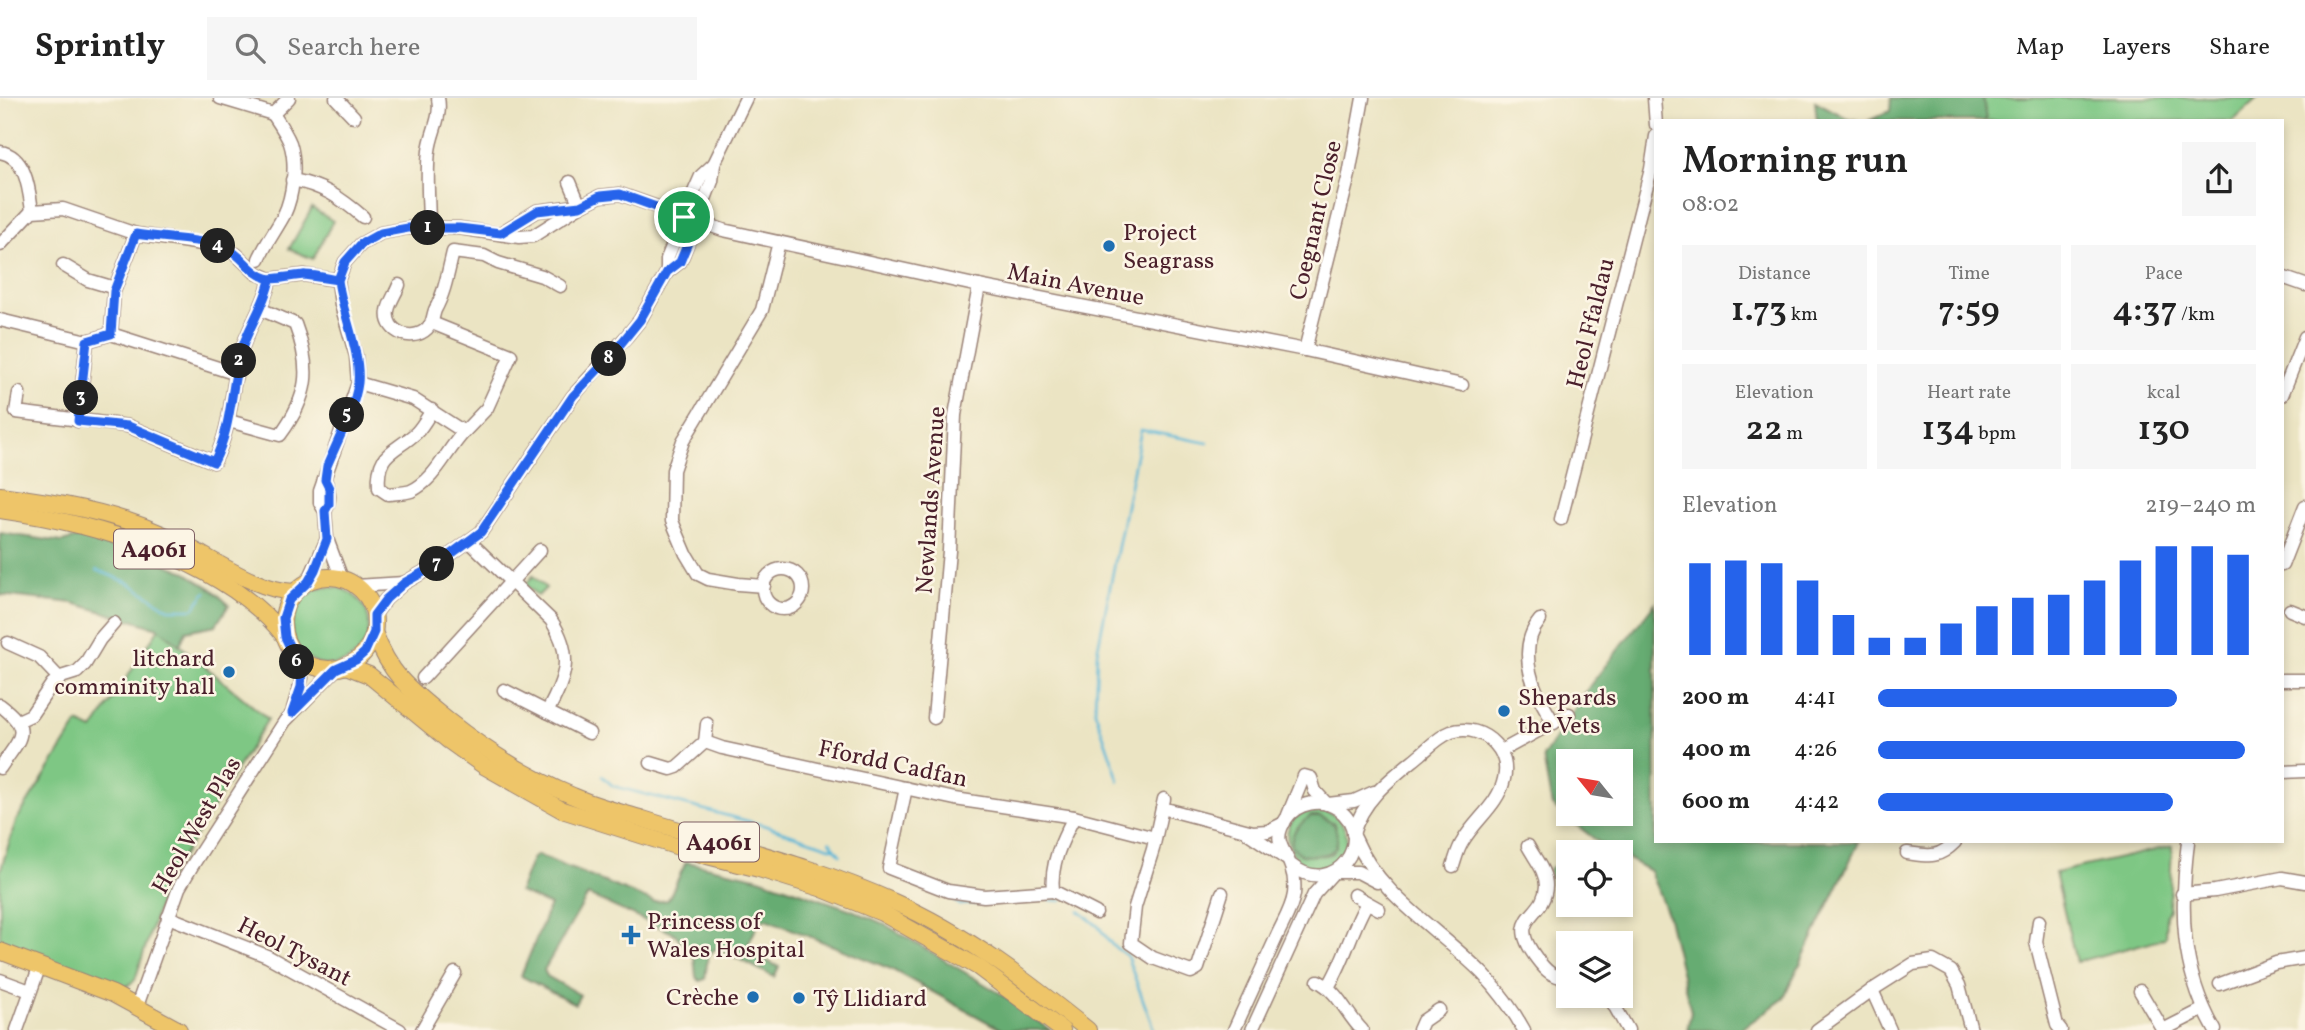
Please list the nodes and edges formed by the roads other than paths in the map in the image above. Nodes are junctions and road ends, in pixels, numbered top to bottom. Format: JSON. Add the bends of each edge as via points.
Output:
{"nodes":[{"id":1,"x":220,"y":98,"type":"edge"},
{"id":2,"x":289,"y":98,"type":"edge"},
{"id":3,"x":336,"y":98,"type":"edge"},
{"id":4,"x":438,"y":98,"type":"edge"},
{"id":5,"x":746,"y":98,"type":"edge"},
{"id":6,"x":1363,"y":98,"type":"edge"},
{"id":7,"x":1654,"y":98,"type":"edge"},
{"id":8,"x":273,"y":114,"type":"junction"},
{"id":9,"x":354,"y":117,"type":"dead end"},
{"id":10,"x":1656,"y":119,"type":"edge"},
{"id":11,"x":1654,"y":149,"type":"edge"},
{"id":12,"x":0,"y":152,"type":"edge"},
{"id":13,"x":292,"y":180,"type":"junction"},
{"id":14,"x":570,"y":182,"type":"dead end"},
{"id":15,"x":580,"y":206,"type":"junction"},
{"id":16,"x":32,"y":211,"type":"junction"},
{"id":17,"x":363,"y":217,"type":"dead end"},
{"id":18,"x":691,"y":219,"type":"junction"},
{"id":19,"x":429,"y":228,"type":"junction"},
{"id":20,"x":495,"y":232,"type":"junction"},
{"id":21,"x":136,"y":234,"type":"junction"},
{"id":22,"x":779,"y":242,"type":"junction"},
{"id":23,"x":0,"y":245,"type":"edge"},
{"id":24,"x":484,"y":256,"type":"junction"},
{"id":25,"x":259,"y":259,"type":"dead end"},
{"id":26,"x":63,"y":265,"type":"dead end"},
{"id":27,"x":2284,"y":278,"type":"edge"},
{"id":28,"x":270,"y":279,"type":"junction"},
{"id":29,"x":338,"y":280,"type":"junction"},
{"id":30,"x":399,"y":285,"type":"dead end"},
{"id":31,"x":2305,"y":285,"type":"edge"},
{"id":32,"x":560,"y":286,"type":"dead end"},
{"id":33,"x":979,"y":286,"type":"junction"},
{"id":34,"x":115,"y":288,"type":"junction"},
{"id":35,"x":260,"y":309,"type":"junction"},
{"id":36,"x":0,"y":320,"type":"edge"},
{"id":37,"x":432,"y":323,"type":"junction"},
{"id":38,"x":111,"y":334,"type":"junction"},
{"id":39,"x":2305,"y":337,"type":"edge"},
{"id":40,"x":87,"y":341,"type":"junction"},
{"id":41,"x":1305,"y":350,"type":"junction"},
{"id":42,"x":237,"y":374,"type":"junction"},
{"id":43,"x":358,"y":383,"type":"junction"},
{"id":44,"x":1462,"y":385,"type":"dead end"},
{"id":45,"x":2284,"y":390,"type":"edge"},
{"id":46,"x":19,"y":393,"type":"dead end"},
{"id":47,"x":432,"y":410,"type":"junction"},
{"id":48,"x":78,"y":421,"type":"junction"},
{"id":49,"x":229,"y":421,"type":"junction"},
{"id":50,"x":464,"y":432,"type":"junction"},
{"id":51,"x":0,"y":495,"type":"edge"},
{"id":52,"x":2305,"y":506,"type":"edge"},
{"id":53,"x":0,"y":510,"type":"edge"},
{"id":54,"x":1561,"y":519,"type":"dead end"},
{"id":55,"x":327,"y":539,"type":"junction"},
{"id":56,"x":470,"y":542,"type":"junction"},
{"id":57,"x":540,"y":550,"type":"dead end"},
{"id":58,"x":2284,"y":554,"type":"edge"},
{"id":59,"x":349,"y":582,"type":"junction"},
{"id":60,"x":404,"y":583,"type":"junction"},
{"id":61,"x":764,"y":586,"type":"dead end"},
{"id":62,"x":301,"y":587,"type":"junction"},
{"id":63,"x":516,"y":587,"type":"junction"},
{"id":64,"x":2290,"y":610,"type":"dead end"},
{"id":65,"x":374,"y":615,"type":"junction"},
{"id":66,"x":2305,"y":616,"type":"edge"},
{"id":67,"x":1540,"y":620,"type":"dead end"},
{"id":68,"x":105,"y":626,"type":"dead end"},
{"id":69,"x":374,"y":632,"type":"junction"},
{"id":70,"x":285,"y":637,"type":"junction"},
{"id":71,"x":294,"y":654,"type":"junction"},
{"id":72,"x":13,"y":659,"type":"dead end"},
{"id":73,"x":341,"y":667,"type":"junction"},
{"id":74,"x":422,"y":678,"type":"dead end"},
{"id":75,"x":60,"y":679,"type":"junction"},
{"id":76,"x":2284,"y":680,"type":"edge"},
{"id":77,"x":2305,"y":680,"type":"edge"},
{"id":78,"x":504,"y":690,"type":"dead end"},
{"id":79,"x":0,"y":705,"type":"edge"},
{"id":80,"x":547,"y":712,"type":"junction"},
{"id":81,"x":292,"y":713,"type":"junction"},
{"id":82,"x":1569,"y":714,"type":"dead end"},
{"id":83,"x":934,"y":718,"type":"dead end"},
{"id":84,"x":18,"y":721,"type":"junction"},
{"id":85,"x":1554,"y":723,"type":"junction"},
{"id":86,"x":707,"y":724,"type":"dead end"},
{"id":87,"x":589,"y":733,"type":"dead end"},
{"id":88,"x":705,"y":742,"type":"junction"},
{"id":89,"x":1501,"y":751,"type":"junction"},
{"id":90,"x":651,"y":763,"type":"dead end"},
{"id":91,"x":0,"y":768,"type":"edge"},
{"id":92,"x":2305,"y":771,"type":"edge"},
{"id":93,"x":2284,"y":772,"type":"edge"},
{"id":94,"x":906,"y":788,"type":"junction"},
{"id":95,"x":1380,"y":788,"type":"junction"},
{"id":96,"x":1327,"y":804,"type":"junction"},
{"id":97,"x":1074,"y":817,"type":"junction"},
{"id":98,"x":1285,"y":821,"type":"junction"},
{"id":99,"x":1245,"y":831,"type":"junction"},
{"id":100,"x":1353,"y":835,"type":"junction"},
{"id":101,"x":1155,"y":838,"type":"junction"},
{"id":102,"x":1954,"y":843,"type":"edge"},
{"id":103,"x":2188,"y":843,"type":"edge"},
{"id":104,"x":1528,"y":853,"type":"dead end"},
{"id":105,"x":1907,"y":853,"type":"dead end"},
{"id":106,"x":1452,"y":857,"type":"dead end"},
{"id":107,"x":1288,"y":862,"type":"junction"},
{"id":108,"x":1334,"y":872,"type":"junction"},
{"id":109,"x":2305,"y":882,"type":"edge"},
{"id":110,"x":1383,"y":885,"type":"junction"},
{"id":111,"x":1053,"y":891,"type":"junction"},
{"id":112,"x":1222,"y":893,"type":"dead end"},
{"id":113,"x":2182,"y":894,"type":"junction"},
{"id":114,"x":1354,"y":895,"type":"dead end"},
{"id":115,"x":1096,"y":913,"type":"dead end"},
{"id":116,"x":168,"y":917,"type":"junction"},
{"id":117,"x":2039,"y":921,"type":"dead end"},
{"id":118,"x":0,"y":951,"type":"edge"},
{"id":119,"x":2305,"y":958,"type":"edge"},
{"id":120,"x":40,"y":965,"type":"junction"},
{"id":121,"x":456,"y":973,"type":"dead end"},
{"id":122,"x":1556,"y":975,"type":"edge"},
{"id":123,"x":0,"y":980,"type":"edge"},
{"id":124,"x":2220,"y":984,"type":"dead end"},
{"id":125,"x":1872,"y":990,"type":"junction"},
{"id":126,"x":30,"y":991,"type":"junction"},
{"id":127,"x":2140,"y":991,"type":"dead end"},
{"id":128,"x":137,"y":1006,"type":"junction"},
{"id":129,"x":1616,"y":1008,"type":"edge"},
{"id":130,"x":2204,"y":1009,"type":"junction"},
{"id":131,"x":1431,"y":1010,"type":"dead end"},
{"id":132,"x":17,"y":1030,"type":"edge"},
{"id":133,"x":178,"y":1030,"type":"edge"},
{"id":134,"x":400,"y":1030,"type":"edge"},
{"id":135,"x":422,"y":1030,"type":"edge"},
{"id":136,"x":1062,"y":1030,"type":"edge"},
{"id":137,"x":1088,"y":1030,"type":"edge"},
{"id":138,"x":1234,"y":1030,"type":"edge"},
{"id":139,"x":1252,"y":1030,"type":"edge"},
{"id":140,"x":1362,"y":1030,"type":"edge"},
{"id":141,"x":1419,"y":1030,"type":"edge"},
{"id":142,"x":1524,"y":1030,"type":"edge"},
{"id":143,"x":1628,"y":1030,"type":"edge"},
{"id":144,"x":1817,"y":1030,"type":"edge"},
{"id":145,"x":1890,"y":1030,"type":"edge"},
{"id":146,"x":1971,"y":1030,"type":"edge"},
{"id":147,"x":2061,"y":1030,"type":"edge"},
{"id":148,"x":2163,"y":1030,"type":"edge"},
{"id":149,"x":2215,"y":1030,"type":"edge"}],
"edges":[{"from":1,"to":8,"type":"street"},
{"from":2,"to":8,"type":"street"},
{"from":3,"to":9,"type":"street"},
{"from":4,"to":19,"type":"street","via":[[441,109],[428,154]]},
{"from":5,"to":18,"type":"street","via":[[714,164],[701,176]]},
{"from":6,"to":41,"type":"street","name":"Coegnant Close","via":[[1349,175]]},
{"from":7,"to":10,"type":"street"},
{"from":8,"to":13,"type":"street","via":[[289,143]]},
{"from":11,"to":54,"type":"street","name":"Heol Ffaldau"},
{"from":12,"to":16,"type":"street","via":[[19,163]]},
{"from":13,"to":17,"type":"street","via":[[330,191]]},
{"from":13,"to":25,"type":"street","via":[[284,214]]},
{"from":14,"to":15,"type":"street"},
{"from":15,"to":18,"type":"street","name":"Main Avenue","via":[[600,196],[620,194]]},
{"from":15,"to":20,"type":"street","via":[[537,211]]},
{"from":15,"to":20,"type":"street","via":[[533,236]]},
{"from":16,"to":21,"type":"street","via":[[63,209]]},
{"from":16,"to":23,"type":"street"},
{"from":18,"to":22,"type":"street","name":"Main Avenue"},
{"from":18,"to":56,"type":"street","via":[[640,320],[573,396]]},
{"from":19,"to":20,"type":"street"},
{"from":19,"to":29,"type":"street","via":[[381,233],[361,244],[345,262]]},
{"from":20,"to":24,"type":"street"},
{"from":21,"to":28,"type":"street","via":[[220,247]]},
{"from":21,"to":34,"type":"street"},
{"from":22,"to":33,"type":"street","name":"Main Avenue"},
{"from":22,"to":61,"type":"street","via":[[762,310],[683,441],[673,470],[671,521],[698,574]]},
{"from":24,"to":32,"type":"street"},
{"from":24,"to":37,"type":"street","via":[[453,252]]},
{"from":26,"to":34,"type":"street","via":[[88,280]]},
{"from":27,"to":31,"type":"street"},
{"from":28,"to":29,"type":"street","via":[[304,275]]},
{"from":28,"to":35,"type":"street"},
{"from":29,"to":43,"type":"street"},
{"from":30,"to":37,"type":"street","via":[[387,312],[390,323],[411,337]]},
{"from":33,"to":41,"type":"street","name":"Main Avenue"},
{"from":33,"to":83,"type":"street","name":"Newlands Avenue","via":[[955,415]]},
{"from":34,"to":38,"type":"street"},
{"from":35,"to":42,"type":"street","via":[[246,337]]},
{"from":35,"to":49,"type":"street","via":[[295,324],[307,366],[306,384],[280,435]]},
{"from":36,"to":40,"type":"street"},
{"from":37,"to":50,"type":"street","via":[[511,355],[487,408]]},
{"from":38,"to":40,"type":"street"},
{"from":38,"to":42,"type":"street"},
{"from":39,"to":45,"type":"street"},
{"from":40,"to":48,"type":"street"},
{"from":41,"to":44,"type":"street","name":"Main Avenue"},
{"from":42,"to":49,"type":"street"},
{"from":43,"to":47,"type":"street","via":[[413,398]]},
{"from":43,"to":55,"type":"street","via":[[327,466]]},
{"from":46,"to":48,"type":"street","via":[[16,412]]},
{"from":47,"to":50,"type":"street"},
{"from":47,"to":50,"type":"street","via":[[416,432],[388,453],[377,472],[379,488],[388,494],[410,491],[438,470]]},
{"from":48,"to":49,"type":"street","via":[[128,426],[214,462]]},
{"from":51,"to":62,"type":"main road","number":"A4061","via":[[124,521],[162,534],[271,589]]},
{"from":52,"to":58,"type":"street"},
{"from":53,"to":70,"type":"main road","number":"A4061","via":[[79,524],[150,547],[244,599]]},
{"from":55,"to":59,"type":"street"},
{"from":55,"to":62,"type":"street"},
{"from":56,"to":60,"type":"street"},
{"from":56,"to":63,"type":"street"},
{"from":57,"to":63,"type":"street"},
{"from":59,"to":60,"type":"street"},
{"from":59,"to":62,"type":"main road","via":[[325,577]]},
{"from":59,"to":65,"type":"main road","via":[[365,594]]},
{"from":60,"to":65,"type":"street"},
{"from":62,"to":70,"type":"main road","via":[[285,608]]},
{"from":63,"to":74,"type":"street"},
{"from":63,"to":80,"type":"street","via":[[551,620],[565,649],[564,675]]},
{"from":64,"to":66,"type":"street"},
{"from":65,"to":69,"type":"main road"},
{"from":67,"to":85,"type":"street","via":[[1530,636],[1528,656],[1532,684]]},
{"from":68,"to":75,"type":"street","via":[[85,664]]},
{"from":69,"to":73,"type":"main road","via":[[365,652]]},
{"from":69,"to":137,"type":"main road","number":"A4061","via":[[384,658],[419,698],[524,772],[574,797],[812,868],[897,902],[995,960]]},
{"from":70,"to":71,"type":"main road"},
{"from":71,"to":73,"type":"main road","via":[[321,669]]},
{"from":71,"to":81,"type":"street","name":"Heol West Plas","via":[[302,678]]},
{"from":72,"to":75,"type":"street","via":[[14,645],[40,657]]},
{"from":73,"to":81,"type":"street","name":"Heol West Plas"},
{"from":73,"to":136,"type":"main road","number":"A4061","via":[[369,675],[484,766],[562,810],[820,888],[882,913],[970,962]]},
{"from":75,"to":84,"type":"street","via":[[32,715]]},
{"from":76,"to":77,"type":"street"},
{"from":78,"to":80,"type":"street"},
{"from":79,"to":84,"type":"street"},
{"from":80,"to":87,"type":"street"},
{"from":81,"to":116,"type":"street","name":"Heol West Plas","via":[[198,855]]},
{"from":82,"to":85,"type":"street"},
{"from":84,"to":91,"type":"street","via":[[19,740]]},
{"from":85,"to":89,"type":"street"},
{"from":86,"to":88,"type":"street"},
{"from":88,"to":90,"type":"street","via":[[677,767]]},
{"from":88,"to":94,"type":"street","name":"Ffordd Cadfan"},
{"from":89,"to":95,"type":"street","via":[[1478,733],[1450,733]]},
{"from":89,"to":106,"type":"street","via":[[1503,785]]},
{"from":92,"to":93,"type":"street"},
{"from":94,"to":97,"type":"street","name":"Ffordd Cadfan"},
{"from":94,"to":111,"type":"street","via":[[889,867],[948,891],[984,895]]},
{"from":95,"to":96,"type":"street","via":[[1354,801]]},
{"from":95,"to":100,"type":"street","via":[[1364,808]]},
{"from":96,"to":98,"type":"street","via":[[1304,805]]},
{"from":96,"to":98,"type":"street","via":[[1311,778],[1304,776]]},
{"from":96,"to":100,"type":"street","via":[[1346,816]]},
{"from":97,"to":101,"type":"street","name":"Ffordd Cadfan"},
{"from":97,"to":111,"type":"street","via":[[1059,846]]},
{"from":98,"to":99,"type":"street","via":[[1262,832]]},
{"from":98,"to":107,"type":"street","via":[[1280,839]]},
{"from":99,"to":101,"type":"street","via":[[1163,804]]},
{"from":99,"to":107,"type":"street"},
{"from":100,"to":108,"type":"street","via":[[1348,859]]},
{"from":100,"to":110,"type":"street","via":[[1365,862]]},
{"from":101,"to":112,"type":"street","via":[[1135,907],[1132,943],[1153,958],[1191,972],[1198,968]]},
{"from":102,"to":105,"type":"street","via":[[1944,853],[1930,856]]},
{"from":103,"to":113,"type":"street"},
{"from":104,"to":122,"type":"street","via":[[1544,874],[1546,889],[1526,923],[1525,940],[1548,973]]},
{"from":107,"to":108,"type":"street","via":[[1312,877]]},
{"from":107,"to":138,"type":"street","via":[[1294,887],[1290,907]]},
{"from":108,"to":110,"type":"street","via":[[1358,872]]},
{"from":108,"to":139,"type":"street","via":[[1314,894]]},
{"from":109,"to":113,"type":"street","via":[[2282,878]]},
{"from":110,"to":142,"type":"street","via":[[1483,974]]},
{"from":111,"to":115,"type":"street"},
{"from":113,"to":130,"type":"street","via":[[2184,933]]},
{"from":114,"to":140,"type":"street","via":[[1373,906],[1355,926],[1340,967],[1323,984]]},
{"from":116,"to":128,"type":"street","name":"Heol West Plas"},
{"from":116,"to":134,"type":"street","name":"Heol Tysant","via":[[268,956]]},
{"from":117,"to":147,"type":"street","via":[[2036,942]]},
{"from":118,"to":120,"type":"main road"},
{"from":119,"to":124,"type":"street","via":[[2276,963]]},
{"from":120,"to":126,"type":"street"},
{"from":120,"to":128,"type":"main road"},
{"from":121,"to":135,"type":"street"},
{"from":123,"to":126,"type":"street"},
{"from":125,"to":144,"type":"street"},
{"from":125,"to":145,"type":"street"},
{"from":125,"to":146,"type":"street","via":[[1913,964],[1933,961],[1951,971],[1959,985]]},
{"from":126,"to":132,"type":"street"},
{"from":127,"to":148,"type":"street"},
{"from":128,"to":133,"type":"main road"},
{"from":129,"to":143,"type":"street"},
{"from":130,"to":148,"type":"street"},
{"from":130,"to":149,"type":"street"},
{"from":131,"to":141,"type":"street"}]}
